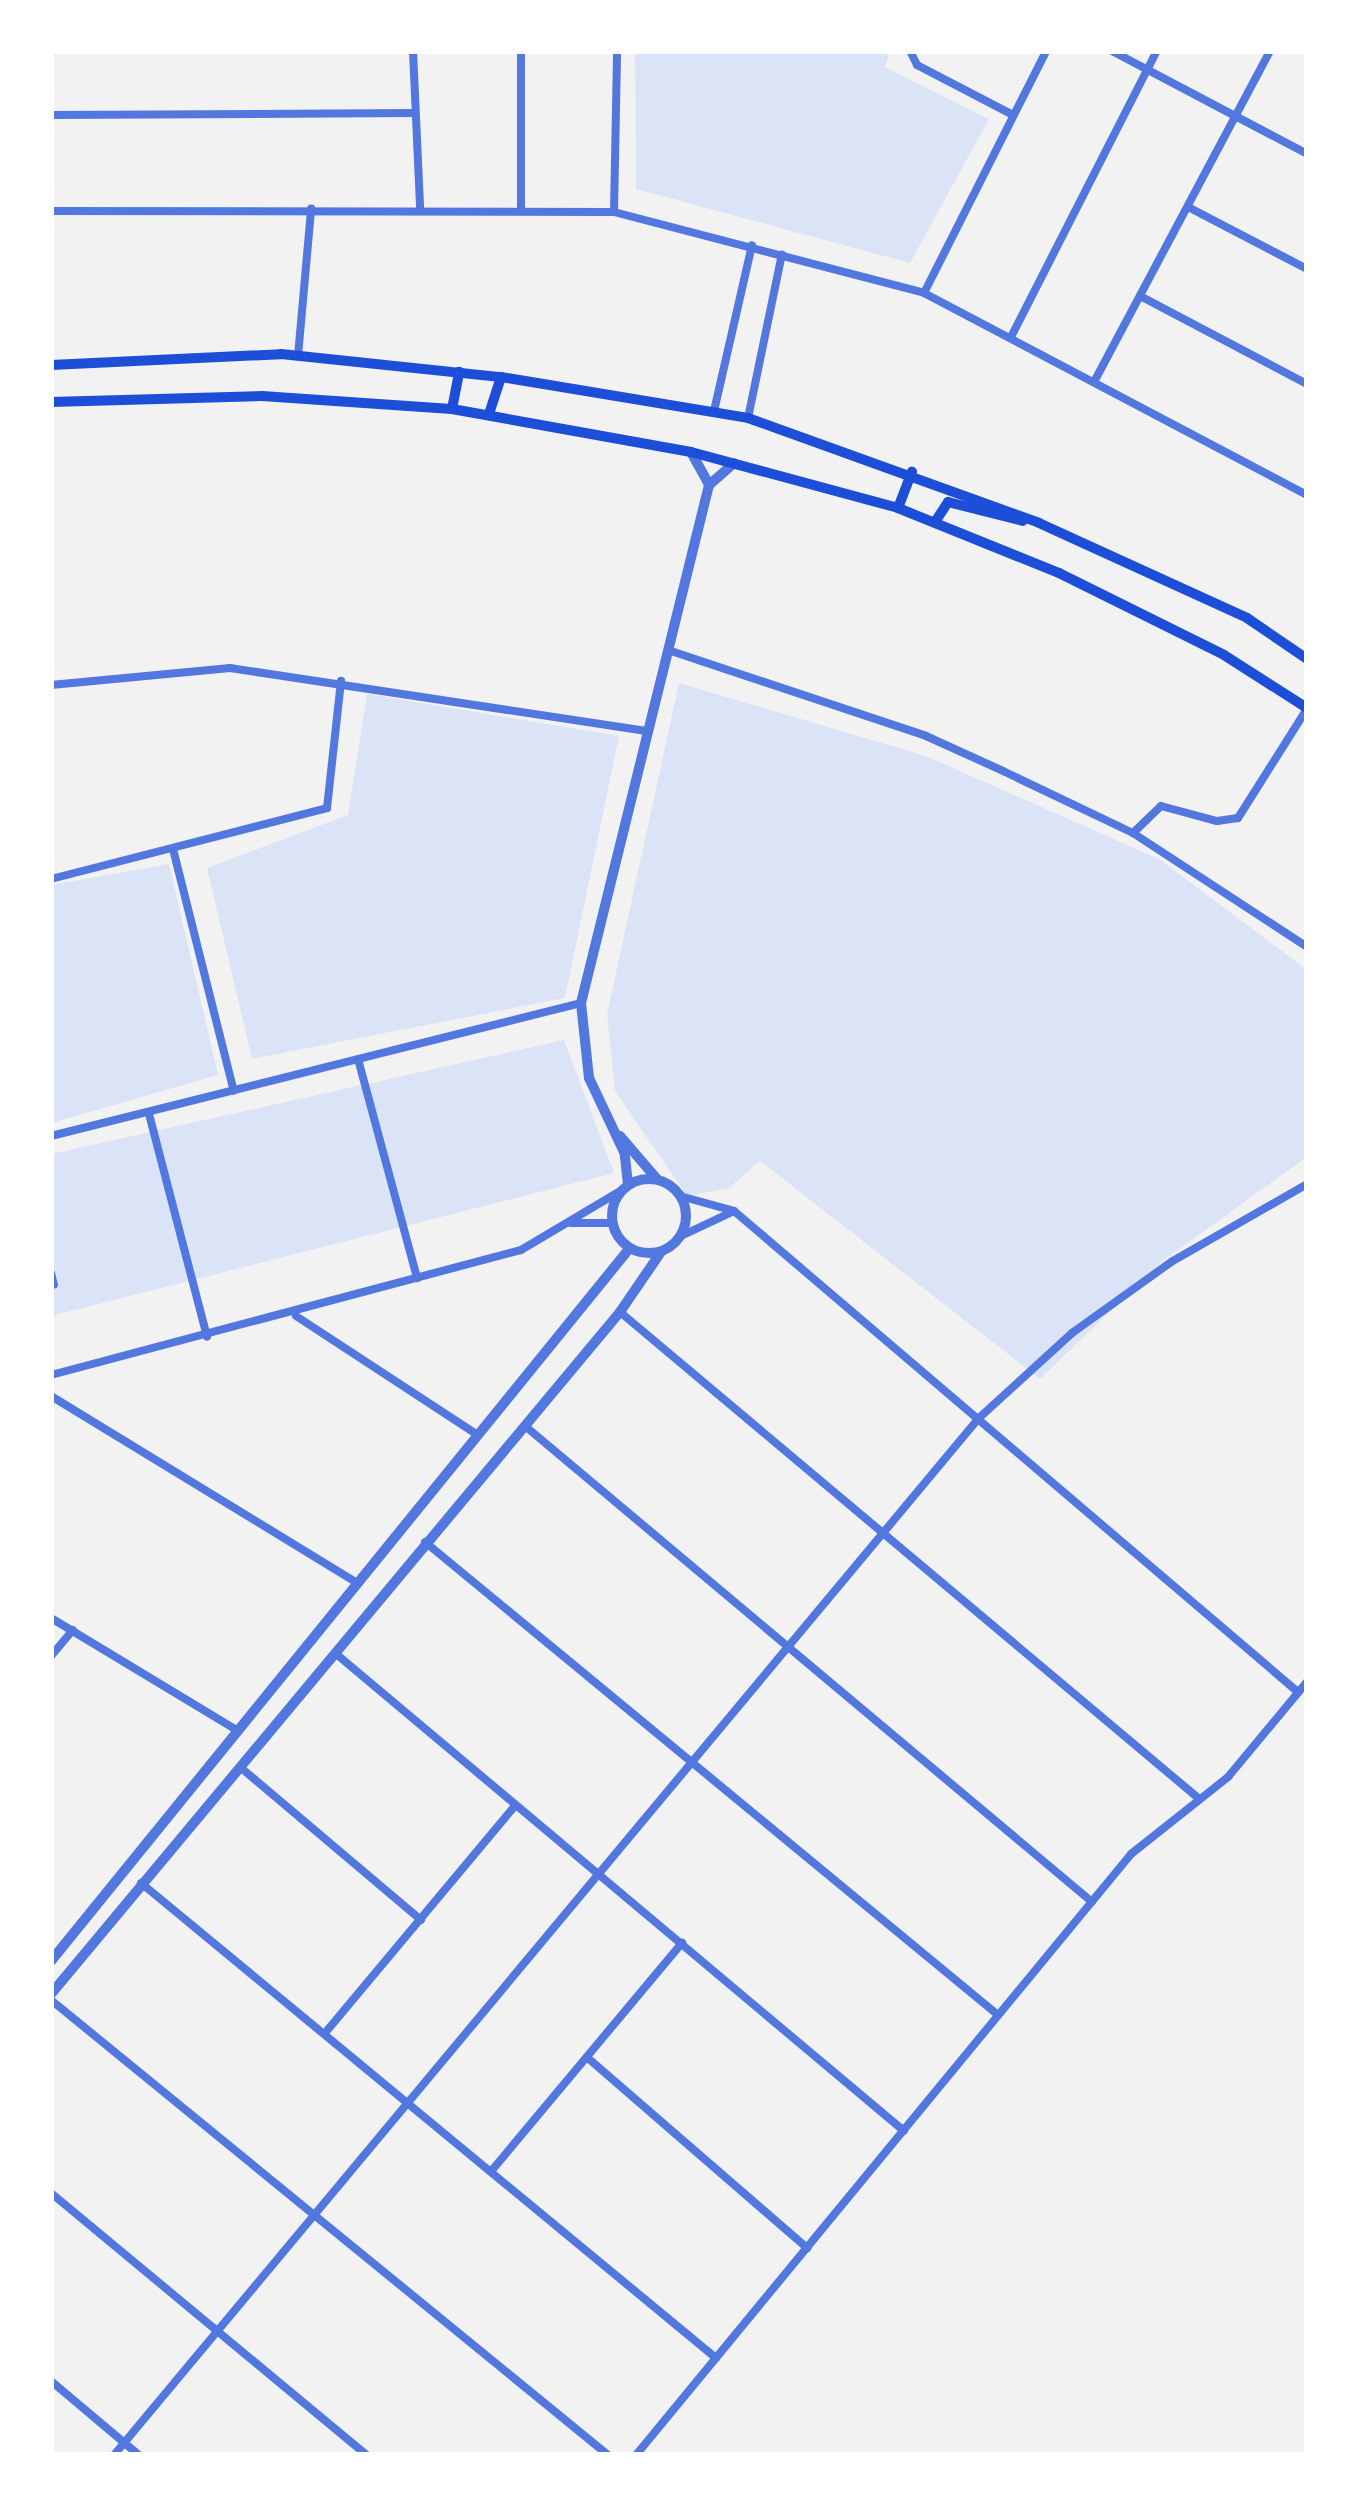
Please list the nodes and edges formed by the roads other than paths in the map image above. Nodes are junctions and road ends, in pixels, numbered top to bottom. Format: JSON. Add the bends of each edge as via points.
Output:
{"nodes":[{"id":1,"x":413,"y":51,"type":"edge"},
{"id":2,"x":521,"y":51,"type":"edge"},
{"id":3,"x":616,"y":51,"type":"edge"},
{"id":4,"x":910,"y":51,"type":"edge"},
{"id":5,"x":1046,"y":51,"type":"edge"},
{"id":6,"x":1112,"y":51,"type":"edge"},
{"id":7,"x":1156,"y":51,"type":"edge"},
{"id":8,"x":1270,"y":51,"type":"edge"},
{"id":9,"x":1147,"y":69,"type":"junction"},
{"id":10,"x":414,"y":113,"type":"junction"},
{"id":11,"x":51,"y":115,"type":"edge"},
{"id":12,"x":1013,"y":115,"type":"junction"},
{"id":13,"x":1236,"y":115,"type":"junction"},
{"id":14,"x":1307,"y":154,"type":"edge"},
{"id":15,"x":420,"y":208,"type":"junction"},
{"id":16,"x":1190,"y":208,"type":"junction"},
{"id":17,"x":311,"y":209,"type":"junction"},
{"id":18,"x":51,"y":211,"type":"edge"},
{"id":19,"x":520,"y":211,"type":"junction"},
{"id":20,"x":614,"y":212,"type":"junction"},
{"id":21,"x":752,"y":245,"type":"junction"},
{"id":22,"x":782,"y":254,"type":"junction"},
{"id":23,"x":1307,"y":269,"type":"edge"},
{"id":24,"x":924,"y":293,"type":"junction"},
{"id":25,"x":1142,"y":297,"type":"junction"},
{"id":26,"x":1012,"y":337,"type":"junction"},
{"id":27,"x":298,"y":356,"type":"junction"},
{"id":28,"x":51,"y":365,"type":"edge"},
{"id":29,"x":459,"y":372,"type":"junction"},
{"id":30,"x":500,"y":377,"type":"junction"},
{"id":31,"x":1094,"y":382,"type":"junction"},
{"id":32,"x":1307,"y":384,"type":"edge"},
{"id":33,"x":51,"y":403,"type":"edge"},
{"id":34,"x":452,"y":410,"type":"junction"},
{"id":35,"x":714,"y":411,"type":"junction"},
{"id":36,"x":489,"y":414,"type":"junction"},
{"id":37,"x":748,"y":418,"type":"junction"},
{"id":38,"x":691,"y":452,"type":"junction"},
{"id":39,"x":734,"y":463,"type":"junction"},
{"id":40,"x":911,"y":472,"type":"junction"},
{"id":41,"x":709,"y":485,"type":"junction"},
{"id":42,"x":1307,"y":495,"type":"edge"},
{"id":43,"x":898,"y":508,"type":"junction"},
{"id":44,"x":934,"y":522,"type":"junction"},
{"id":45,"x":1039,"y":523,"type":"junction"},
{"id":46,"x":670,"y":651,"type":"junction"},
{"id":47,"x":1307,"y":658,"type":"edge"},
{"id":48,"x":341,"y":681,"type":"junction"},
{"id":49,"x":51,"y":685,"type":"edge"},
{"id":50,"x":1307,"y":709,"type":"edge"},
{"id":51,"x":648,"y":730,"type":"junction"},
{"id":52,"x":1133,"y":833,"type":"junction"},
{"id":53,"x":174,"y":853,"type":"junction"},
{"id":54,"x":51,"y":879,"type":"edge"},
{"id":55,"x":1307,"y":947,"type":"edge"},
{"id":56,"x":581,"y":1003,"type":"junction"},
{"id":57,"x":358,"y":1059,"type":"junction"},
{"id":58,"x":234,"y":1091,"type":"junction"},
{"id":59,"x":149,"y":1114,"type":"junction"},
{"id":60,"x":607,"y":1120,"type":"junction"},
{"id":61,"x":51,"y":1136,"type":"edge"},
{"id":62,"x":657,"y":1179,"type":"junction"},
{"id":63,"x":1307,"y":1184,"type":"edge"},
{"id":64,"x":625,"y":1187,"type":"junction"},
{"id":65,"x":680,"y":1196,"type":"junction"},
{"id":66,"x":734,"y":1211,"type":"junction"},
{"id":67,"x":569,"y":1223,"type":"junction"},
{"id":68,"x":611,"y":1223,"type":"junction"},
{"id":69,"x":681,"y":1236,"type":"junction"},
{"id":70,"x":629,"y":1249,"type":"junction"},
{"id":71,"x":661,"y":1252,"type":"junction"},
{"id":72,"x":51,"y":1273,"type":"edge"},
{"id":73,"x":417,"y":1278,"type":"junction"},
{"id":74,"x":54,"y":1285,"type":"edge"},
{"id":75,"x":620,"y":1312,"type":"junction"},
{"id":76,"x":295,"y":1315,"type":"junction"},
{"id":77,"x":207,"y":1337,"type":"junction"},
{"id":78,"x":51,"y":1375,"type":"edge"},
{"id":79,"x":51,"y":1396,"type":"edge"},
{"id":80,"x":980,"y":1418,"type":"junction"},
{"id":81,"x":525,"y":1426,"type":"junction"},
{"id":82,"x":478,"y":1435,"type":"junction"},
{"id":83,"x":884,"y":1537,"type":"junction"},
{"id":84,"x":424,"y":1541,"type":"junction"},
{"id":85,"x":357,"y":1583,"type":"junction"},
{"id":86,"x":51,"y":1618,"type":"edge"},
{"id":87,"x":73,"y":1630,"type":"junction"},
{"id":88,"x":791,"y":1645,"type":"junction"},
{"id":89,"x":334,"y":1652,"type":"junction"},
{"id":90,"x":51,"y":1656,"type":"edge"},
{"id":91,"x":1307,"y":1682,"type":"edge"},
{"id":92,"x":1298,"y":1692,"type":"junction"},
{"id":93,"x":238,"y":1731,"type":"junction"},
{"id":94,"x":696,"y":1761,"type":"junction"},
{"id":95,"x":238,"y":1766,"type":"junction"},
{"id":96,"x":1197,"y":1797,"type":"junction"},
{"id":97,"x":514,"y":1807,"type":"junction"},
{"id":98,"x":597,"y":1874,"type":"junction"},
{"id":99,"x":141,"y":1883,"type":"junction"},
{"id":100,"x":1092,"y":1902,"type":"junction"},
{"id":101,"x":421,"y":1920,"type":"junction"},
{"id":102,"x":682,"y":1943,"type":"junction"},
{"id":103,"x":51,"y":1960,"type":"edge"},
{"id":104,"x":51,"y":1997,"type":"edge"},
{"id":105,"x":998,"y":2015,"type":"junction"},
{"id":106,"x":325,"y":2033,"type":"junction"},
{"id":107,"x":589,"y":2059,"type":"junction"},
{"id":108,"x":409,"y":2105,"type":"junction"},
{"id":109,"x":904,"y":2132,"type":"junction"},
{"id":110,"x":493,"y":2169,"type":"junction"},
{"id":111,"x":51,"y":2193,"type":"edge"},
{"id":112,"x":316,"y":2218,"type":"junction"},
{"id":113,"x":807,"y":2248,"type":"junction"},
{"id":114,"x":219,"y":2330,"type":"junction"},
{"id":115,"x":716,"y":2358,"type":"junction"},
{"id":116,"x":51,"y":2381,"type":"edge"},
{"id":117,"x":124,"y":2443,"type":"junction"},
{"id":118,"x":114,"y":2455,"type":"edge"},
{"id":119,"x":139,"y":2455,"type":"edge"},
{"id":120,"x":367,"y":2455,"type":"edge"},
{"id":121,"x":608,"y":2455,"type":"edge"},
{"id":122,"x":636,"y":2455,"type":"edge"}],
"edges":[{"from":1,"to":10,"type":"street"},
{"from":2,"to":19,"type":"street"},
{"from":3,"to":20,"type":"street"},
{"from":4,"to":12,"type":"street","via":[[917,65]]},
{"from":5,"to":12,"type":"street"},
{"from":6,"to":9,"type":"street"},
{"from":7,"to":9,"type":"street"},
{"from":8,"to":13,"type":"street"},
{"from":9,"to":13,"type":"street"},
{"from":9,"to":26,"type":"street"},
{"from":10,"to":11,"type":"street"},
{"from":10,"to":15,"type":"street"},
{"from":12,"to":24,"type":"street"},
{"from":13,"to":14,"type":"street"},
{"from":13,"to":16,"type":"street"},
{"from":15,"to":17,"type":"street"},
{"from":15,"to":19,"type":"street"},
{"from":16,"to":23,"type":"street"},
{"from":16,"to":25,"type":"street"},
{"from":17,"to":18,"type":"street"},
{"from":17,"to":27,"type":"street"},
{"from":19,"to":20,"type":"street"},
{"from":20,"to":21,"type":"street"},
{"from":21,"to":22,"type":"street"},
{"from":21,"to":35,"type":"street"},
{"from":22,"to":24,"type":"street"},
{"from":22,"to":37,"type":"street"},
{"from":24,"to":26,"type":"street"},
{"from":25,"to":31,"type":"street"},
{"from":25,"to":32,"type":"street"},
{"from":26,"to":31,"type":"street"},
{"from":27,"to":28,"type":"main road"},
{"from":27,"to":29,"type":"main road"},
{"from":29,"to":30,"type":"main road"},
{"from":29,"to":34,"type":"main road"},
{"from":30,"to":35,"type":"main road"},
{"from":30,"to":36,"type":"main road"},
{"from":31,"to":42,"type":"street"},
{"from":33,"to":34,"type":"main road","via":[[262,396]]},
{"from":34,"to":36,"type":"main road"},
{"from":35,"to":37,"type":"main road"},
{"from":36,"to":38,"type":"main road"},
{"from":37,"to":40,"type":"main road"},
{"from":38,"to":39,"type":"main road"},
{"from":38,"to":41,"type":"street"},
{"from":39,"to":41,"type":"street"},
{"from":39,"to":43,"type":"main road"},
{"from":40,"to":43,"type":"main road"},
{"from":40,"to":45,"type":"main road"},
{"from":41,"to":46,"type":"street"},
{"from":43,"to":44,"type":"main road"},
{"from":44,"to":45,"type":"main road","via":[[948,502]]},
{"from":44,"to":50,"type":"main road","via":[[1183,634]]},
{"from":45,"to":47,"type":"main road","via":[[1247,619]]},
{"from":46,"to":51,"type":"street"},
{"from":46,"to":52,"type":"street","via":[[926,736]]},
{"from":48,"to":49,"type":"street","via":[[230,668]]},
{"from":48,"to":51,"type":"street"},
{"from":48,"to":53,"type":"street","via":[[327,808]]},
{"from":50,"to":52,"type":"street","via":[[1238,818],[1217,821],[1161,806]]},
{"from":51,"to":56,"type":"street"},
{"from":52,"to":55,"type":"street"},
{"from":53,"to":54,"type":"street"},
{"from":53,"to":58,"type":"street"},
{"from":56,"to":57,"type":"street"},
{"from":56,"to":60,"type":"street","via":[[581,1045]]},
{"from":57,"to":58,"type":"street"},
{"from":57,"to":73,"type":"street"},
{"from":58,"to":59,"type":"street"},
{"from":59,"to":61,"type":"street"},
{"from":59,"to":77,"type":"street"},
{"from":60,"to":62,"type":"street"},
{"from":60,"to":64,"type":"street","via":[[625,1154]]},
{"from":62,"to":64,"type":"street"},
{"from":62,"to":65,"type":"street"},
{"from":63,"to":80,"type":"street","via":[[1171,1262],[1072,1333]]},
{"from":64,"to":67,"type":"street"},
{"from":64,"to":68,"type":"street"},
{"from":65,"to":66,"type":"street"},
{"from":65,"to":69,"type":"street"},
{"from":66,"to":69,"type":"street"},
{"from":66,"to":80,"type":"street"},
{"from":67,"to":68,"type":"street"},
{"from":67,"to":73,"type":"street","via":[[521,1250]]},
{"from":68,"to":70,"type":"street"},
{"from":69,"to":71,"type":"street"},
{"from":70,"to":71,"type":"street"},
{"from":70,"to":82,"type":"street"},
{"from":71,"to":75,"type":"street"},
{"from":72,"to":74,"type":"street"},
{"from":73,"to":76,"type":"street"},
{"from":75,"to":81,"type":"street"},
{"from":75,"to":83,"type":"street"},
{"from":76,"to":77,"type":"street"},
{"from":76,"to":82,"type":"street"},
{"from":77,"to":78,"type":"street"},
{"from":79,"to":85,"type":"street"},
{"from":80,"to":83,"type":"street"},
{"from":80,"to":92,"type":"street"},
{"from":81,"to":84,"type":"street"},
{"from":81,"to":88,"type":"street"},
{"from":82,"to":85,"type":"street"},
{"from":83,"to":88,"type":"street"},
{"from":83,"to":96,"type":"street"},
{"from":84,"to":89,"type":"street"},
{"from":84,"to":94,"type":"street"},
{"from":85,"to":93,"type":"street"},
{"from":86,"to":87,"type":"street"},
{"from":87,"to":90,"type":"street"},
{"from":87,"to":93,"type":"street"},
{"from":88,"to":94,"type":"street"},
{"from":88,"to":100,"type":"street"},
{"from":89,"to":95,"type":"street"},
{"from":89,"to":97,"type":"street"},
{"from":91,"to":92,"type":"street"},
{"from":92,"to":96,"type":"street","via":[[1254,1751]]},
{"from":93,"to":103,"type":"street"},
{"from":94,"to":98,"type":"street"},
{"from":94,"to":105,"type":"street"},
{"from":95,"to":99,"type":"street"},
{"from":95,"to":101,"type":"street"},
{"from":96,"to":100,"type":"street","via":[[1152,1833]]},
{"from":97,"to":98,"type":"street"},
{"from":97,"to":101,"type":"street"},
{"from":98,"to":102,"type":"street"},
{"from":98,"to":108,"type":"street"},
{"from":99,"to":104,"type":"street"},
{"from":99,"to":106,"type":"street"},
{"from":100,"to":105,"type":"street"},
{"from":101,"to":106,"type":"street"},
{"from":102,"to":107,"type":"street"},
{"from":102,"to":109,"type":"street"},
{"from":104,"to":112,"type":"street"},
{"from":105,"to":109,"type":"street"},
{"from":106,"to":108,"type":"street"},
{"from":107,"to":110,"type":"street"},
{"from":107,"to":113,"type":"street"},
{"from":108,"to":110,"type":"street"},
{"from":108,"to":112,"type":"street"},
{"from":109,"to":113,"type":"street"},
{"from":110,"to":115,"type":"street"},
{"from":111,"to":114,"type":"street"},
{"from":112,"to":114,"type":"street"},
{"from":112,"to":121,"type":"street"},
{"from":113,"to":115,"type":"street"},
{"from":114,"to":117,"type":"street"},
{"from":114,"to":120,"type":"street"},
{"from":115,"to":122,"type":"street"},
{"from":116,"to":117,"type":"street"},
{"from":117,"to":118,"type":"street"},
{"from":117,"to":119,"type":"street"}]}
